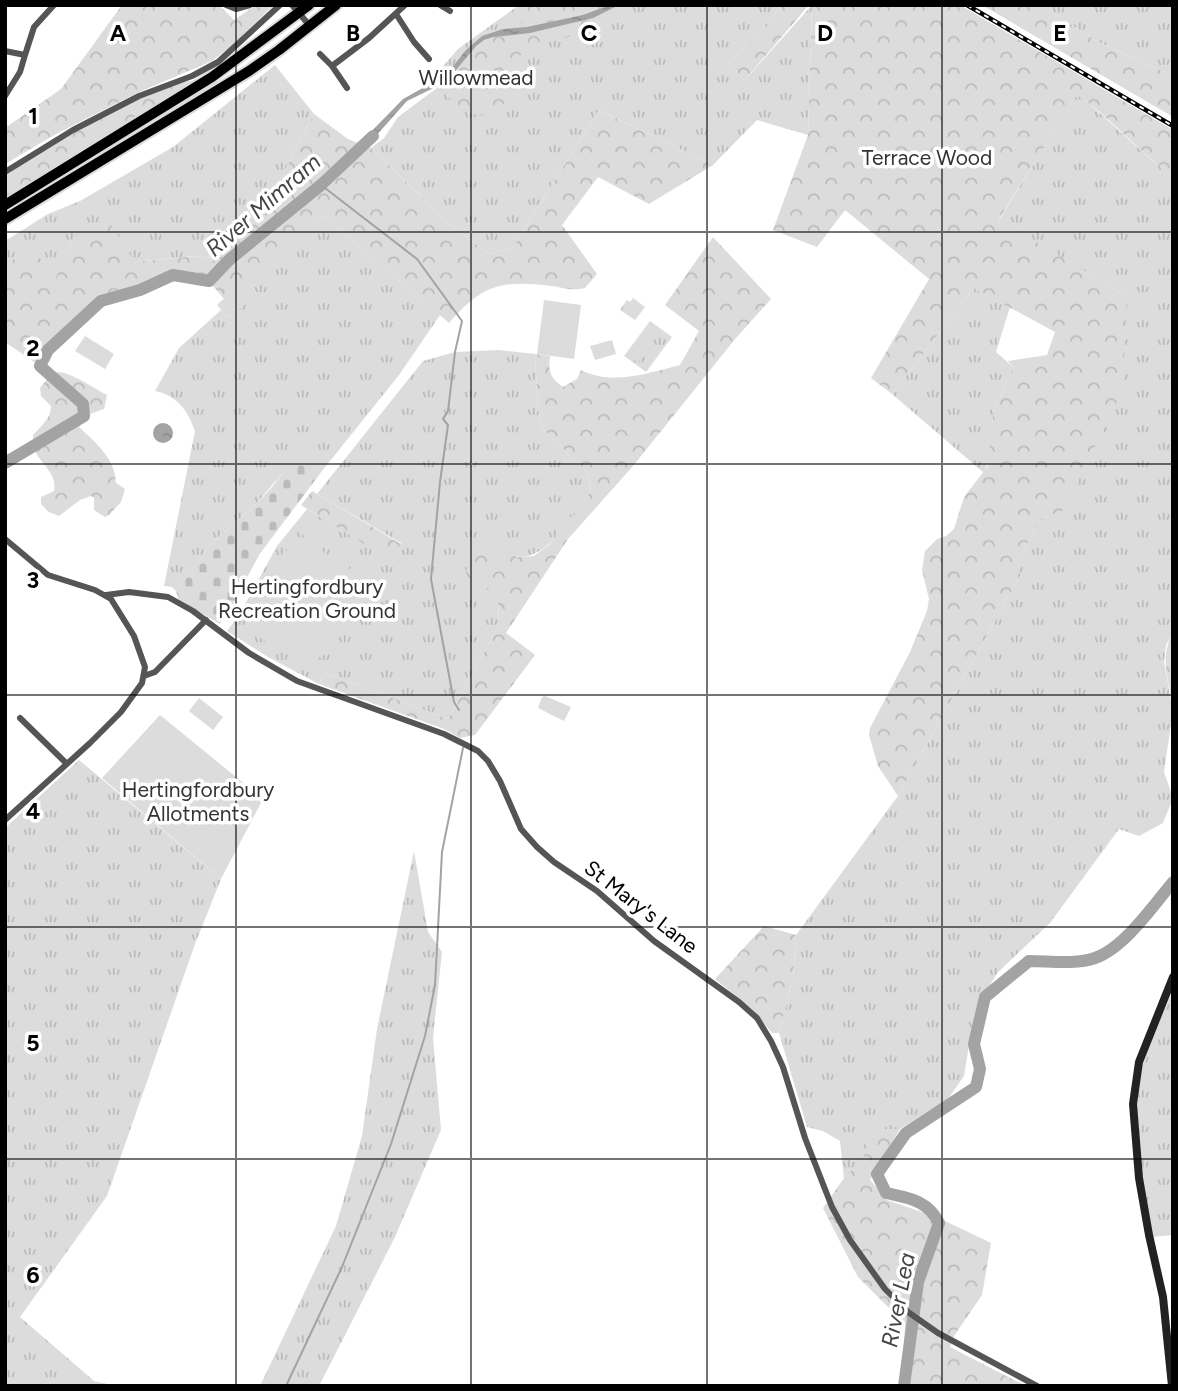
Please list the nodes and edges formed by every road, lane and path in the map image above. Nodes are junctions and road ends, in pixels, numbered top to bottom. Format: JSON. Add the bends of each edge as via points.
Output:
{"nodes":[{"id":1,"x":54,"y":5,"type":"edge"},
{"id":2,"x":226,"y":5,"type":"edge"},
{"id":3,"x":250,"y":5,"type":"edge"},
{"id":4,"x":279,"y":5,"type":"edge"},
{"id":5,"x":309,"y":5,"type":"edge"},
{"id":6,"x":336,"y":5,"type":"edge"},
{"id":7,"x":405,"y":5,"type":"edge"},
{"id":8,"x":440,"y":5,"type":"edge"},
{"id":9,"x":296,"y":9,"type":"edge"},
{"id":10,"x":450,"y":11,"type":"dead end"},
{"id":11,"x":396,"y":14,"type":"junction"},
{"id":12,"x":310,"y":26,"type":"junction"},
{"id":13,"x":5,"y":51,"type":"edge"},
{"id":14,"x":320,"y":54,"type":"dead end"},
{"id":15,"x":25,"y":55,"type":"junction"},
{"id":16,"x":429,"y":59,"type":"dead end"},
{"id":17,"x":332,"y":66,"type":"junction"},
{"id":18,"x":346,"y":88,"type":"dead end"},
{"id":19,"x":5,"y":96,"type":"edge"},
{"id":20,"x":5,"y":172,"type":"edge"},
{"id":21,"x":5,"y":205,"type":"edge"},
{"id":22,"x":5,"y":219,"type":"edge"},
{"id":23,"x":5,"y":539,"type":"edge"},
{"id":24,"x":106,"y":595,"type":"junction"},
{"id":25,"x":206,"y":620,"type":"junction"},
{"id":26,"x":145,"y":676,"type":"junction"},
{"id":27,"x":20,"y":718,"type":"dead end"},
{"id":28,"x":67,"y":764,"type":"junction"},
{"id":29,"x":5,"y":820,"type":"edge"},
{"id":30,"x":1173,"y":977,"type":"edge"},
{"id":31,"x":1037,"y":1386,"type":"edge"},
{"id":32,"x":1172,"y":1386,"type":"edge"}],
"edges":[{"from":1,"to":15,"type":"street","via":[[34,27]]},
{"from":2,"to":3,"type":"street","via":[[236,9]]},
{"from":4,"to":20,"type":"street","via":[[218,62],[73,130]]},
{"from":5,"to":9,"type":"highway"},
{"from":6,"to":12,"type":"highway"},
{"from":7,"to":11,"type":"street"},
{"from":8,"to":10,"type":"street"},
{"from":9,"to":12,"type":"street"},
{"from":9,"to":21,"type":"highway","via":[[212,77]]},
{"from":11,"to":16,"type":"street"},
{"from":11,"to":17,"type":"street"},
{"from":12,"to":22,"type":"highway","via":[[248,71]]},
{"from":13,"to":15,"type":"street"},
{"from":14,"to":17,"type":"street"},
{"from":15,"to":19,"type":"street"},
{"from":17,"to":18,"type":"street"},
{"from":23,"to":24,"type":"street","via":[[48,575]]},
{"from":24,"to":25,"type":"street","name":"St Mary's Lane","via":[[129,592],[168,597]]},
{"from":24,"to":26,"type":"street","via":[[134,636]]},
{"from":25,"to":26,"type":"street","via":[[155,672]]},
{"from":25,"to":31,"type":"street","name":"St Mary's Lane","via":[[297,681],[444,734],[478,751],[500,781],[528,838],[661,947],[747,1008],[766,1031],[832,1207],[873,1275],[923,1324]]},
{"from":26,"to":28,"type":"street","via":[[121,712]]},
{"from":27,"to":28,"type":"street"},
{"from":28,"to":29,"type":"street"},
{"from":30,"to":32,"type":"main road","via":[[1139,1062],[1133,1104],[1139,1178],[1163,1297]]}]}
